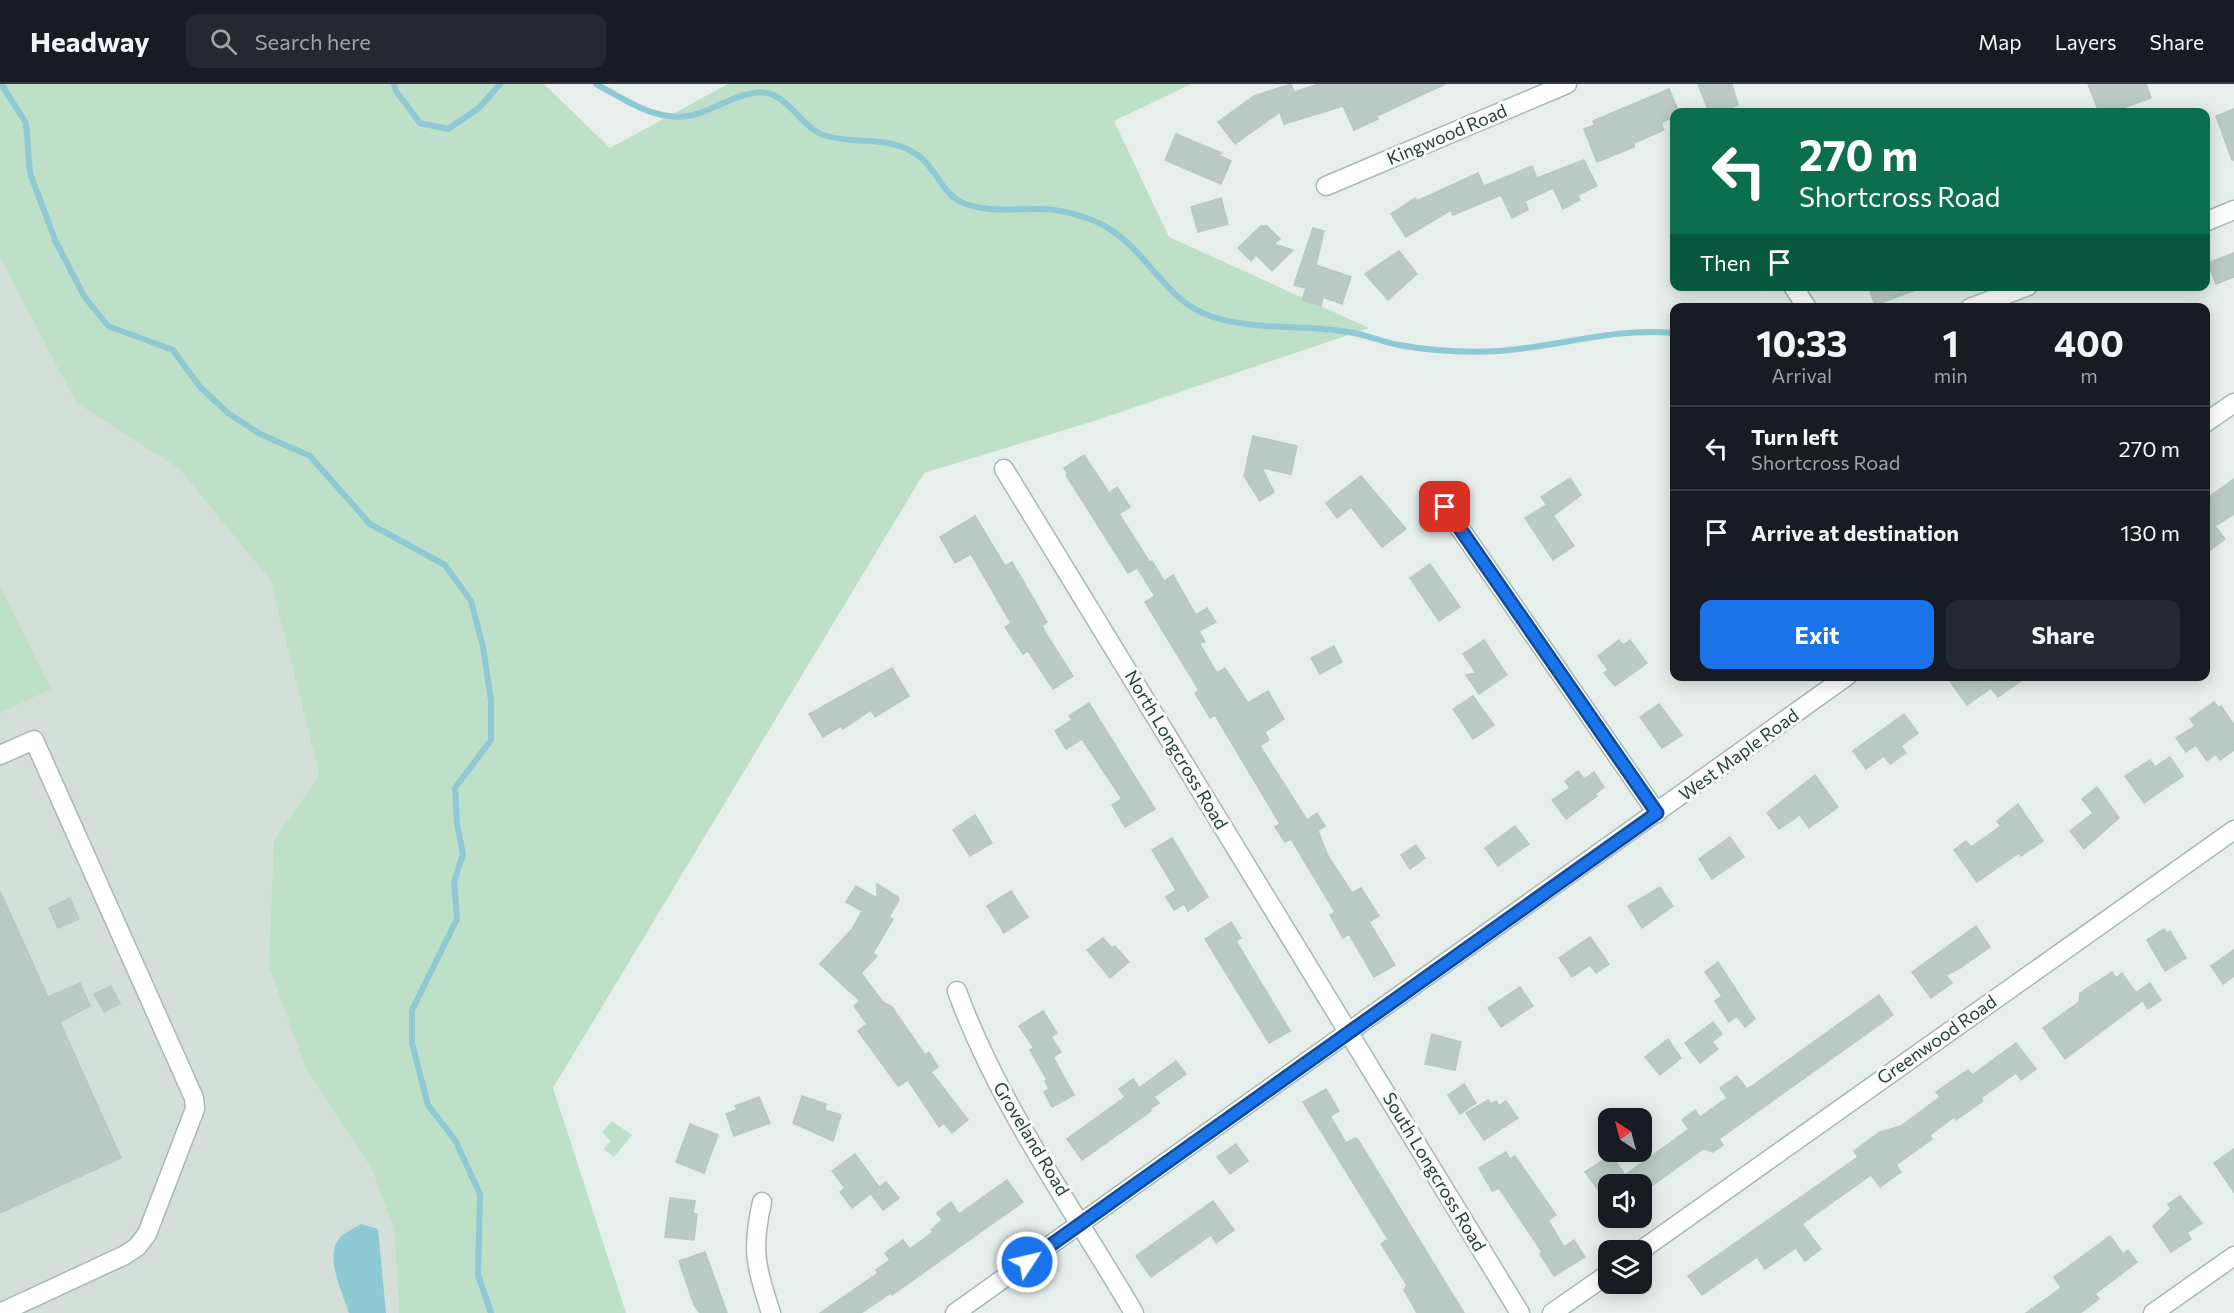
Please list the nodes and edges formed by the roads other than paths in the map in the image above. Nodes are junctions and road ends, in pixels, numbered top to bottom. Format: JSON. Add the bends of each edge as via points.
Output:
{"nodes":[{"id":1,"x":1568,"y":84,"type":"edge"},
{"id":2,"x":1326,"y":186,"type":"dead end"},
{"id":3,"x":2234,"y":210,"type":"edge"},
{"id":4,"x":2210,"y":220,"type":"edge"},
{"id":5,"x":2015,"y":291,"type":"edge"},
{"id":6,"x":1983,"y":303,"type":"edge"},
{"id":7,"x":2234,"y":403,"type":"edge"},
{"id":8,"x":2210,"y":420,"type":"edge"},
{"id":9,"x":1004,"y":469,"type":"dead end"},
{"id":10,"x":1445,"y":507,"type":"dead end"},
{"id":11,"x":1840,"y":681,"type":"edge"},
{"id":12,"x":0,"y":755,"type":"edge"},
{"id":13,"x":1657,"y":813,"type":"junction"},
{"id":14,"x":2234,"y":830,"type":"edge"},
{"id":15,"x":957,"y":991,"type":"dead end"},
{"id":16,"x":1348,"y":1031,"type":"junction"},
{"id":17,"x":762,"y":1202,"type":"dead end"},
{"id":18,"x":1082,"y":1224,"type":"junction"},
{"id":19,"x":1652,"y":1242,"type":"edge"},
{"id":20,"x":2234,"y":1256,"type":"edge"},
{"id":21,"x":1598,"y":1281,"type":"edge"},
{"id":22,"x":0,"y":1313,"type":"edge"},
{"id":23,"x":771,"y":1313,"type":"edge"},
{"id":24,"x":955,"y":1313,"type":"edge"},
{"id":25,"x":1134,"y":1313,"type":"edge"},
{"id":26,"x":1520,"y":1313,"type":"edge"},
{"id":27,"x":1552,"y":1313,"type":"edge"},
{"id":28,"x":2153,"y":1313,"type":"edge"}],
"edges":[{"from":1,"to":2,"type":"street","name":"Kingwood Road"},
{"from":3,"to":4,"type":"street"},
{"from":5,"to":6,"type":"street"},
{"from":7,"to":8,"type":"street"},
{"from":9,"to":16,"type":"street","name":"North Longcross Road"},
{"from":10,"to":13,"type":"street"},
{"from":11,"to":13,"type":"street","name":"West Maple Road"},
{"from":12,"to":22,"type":"street","via":[[34,740],[194,1098],[195,1109],[147,1234],[137,1247]]},
{"from":13,"to":16,"type":"street","name":"West Maple Road"},
{"from":14,"to":19,"type":"street","name":"Greenwood Road"},
{"from":15,"to":18,"type":"street","name":"Groveland Road","via":[[996,1080]]},
{"from":16,"to":18,"type":"street","name":"West Maple Road"},
{"from":16,"to":26,"type":"street","name":"South Longcross Road"},
{"from":17,"to":23,"type":"street","via":[[755,1232],[756,1266]]},
{"from":18,"to":24,"type":"street","name":"West Maple Road"},
{"from":18,"to":25,"type":"street","name":"Groveland Road"},
{"from":20,"to":28,"type":"street"},
{"from":21,"to":27,"type":"street"}]}
